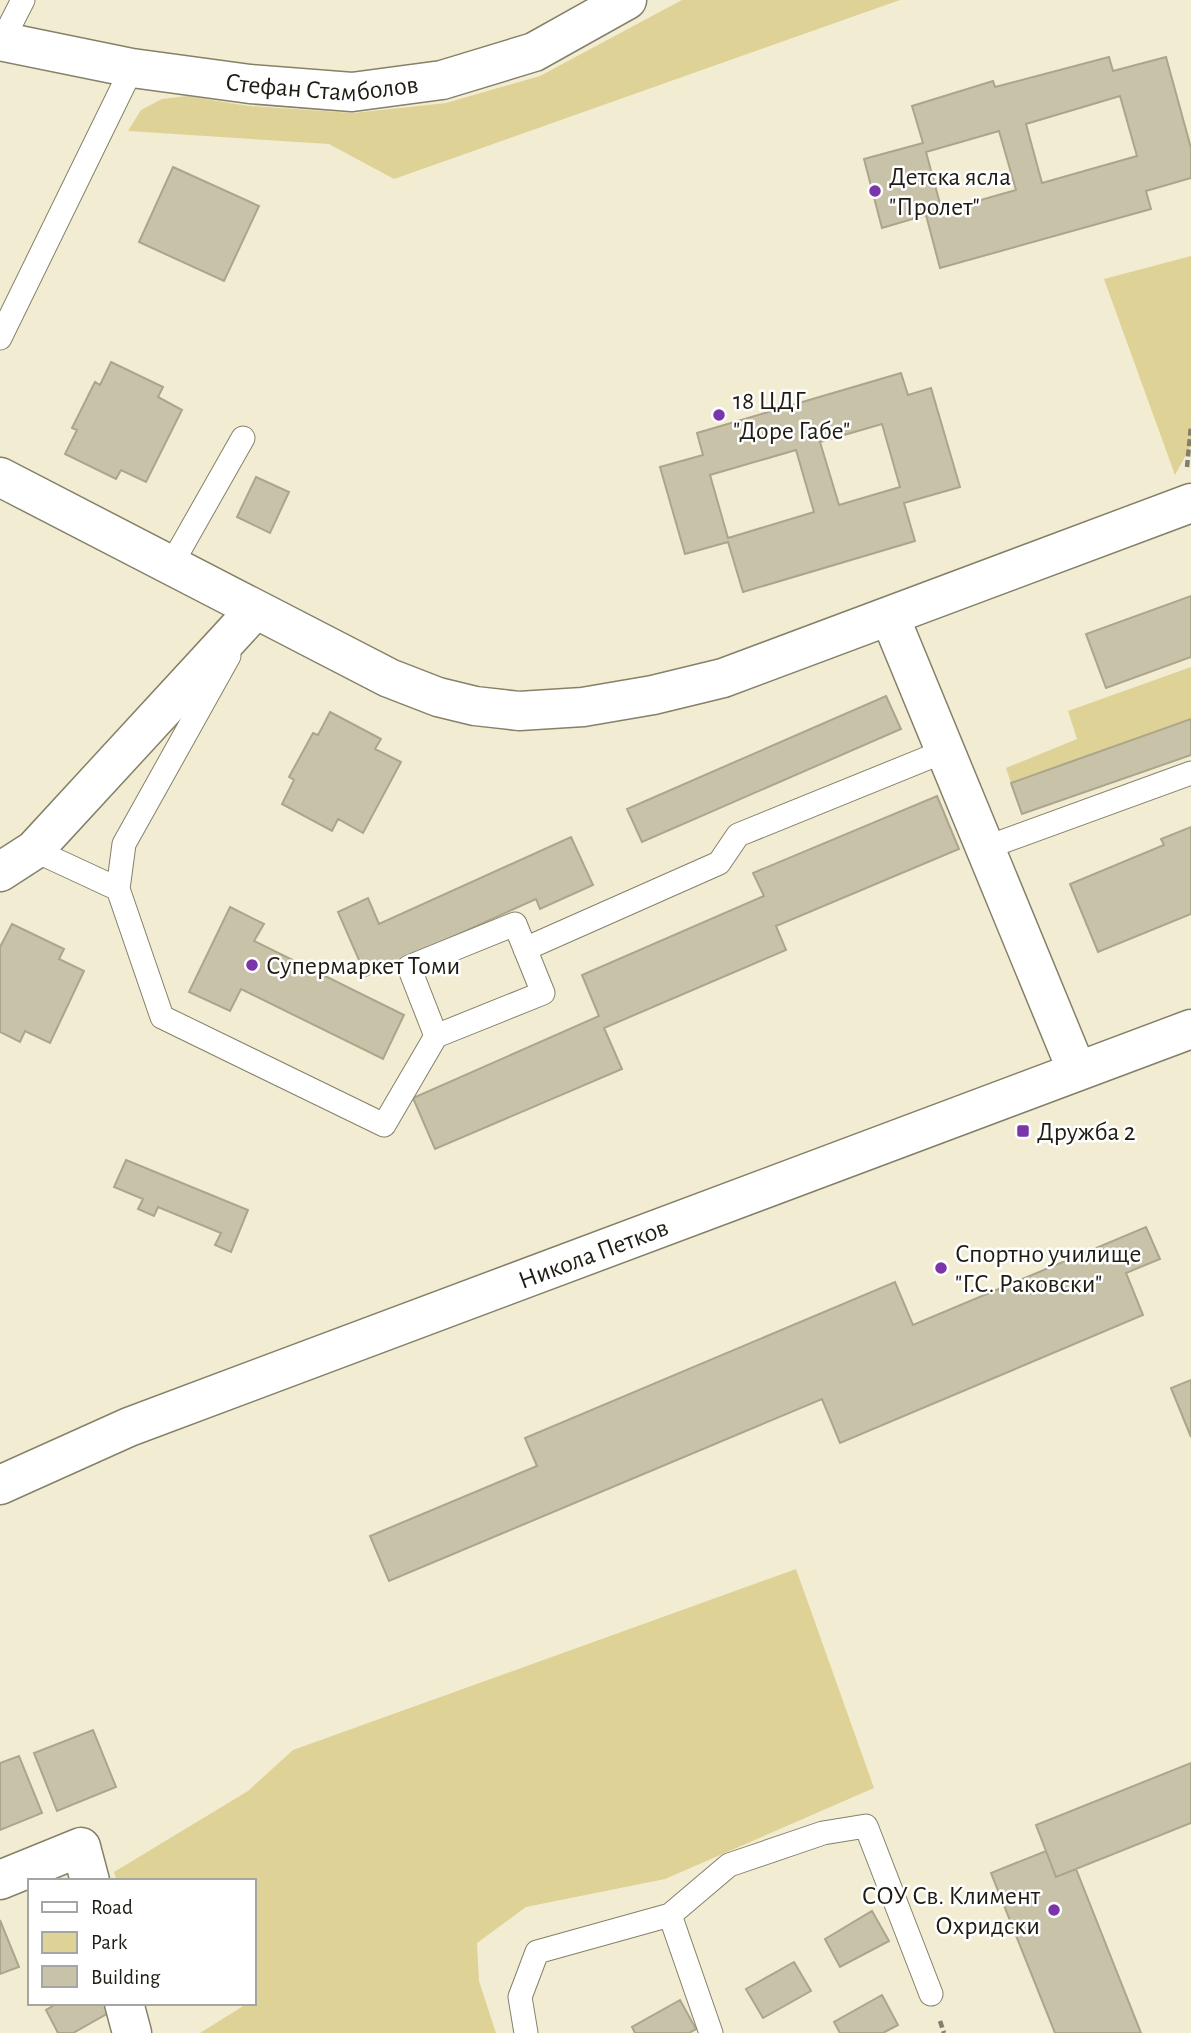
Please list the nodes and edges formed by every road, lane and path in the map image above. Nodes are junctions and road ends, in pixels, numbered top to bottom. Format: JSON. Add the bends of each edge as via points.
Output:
{"nodes":[{"id":1,"x":23,"y":0,"type":"edge"},
{"id":2,"x":627,"y":0,"type":"edge"},
{"id":3,"x":1,"y":41,"type":"edge"},
{"id":4,"x":132,"y":68,"type":"junction"},
{"id":5,"x":0,"y":338,"type":"edge"},
{"id":6,"x":243,"y":438,"type":"dead end"},
{"id":7,"x":0,"y":477,"type":"edge"},
{"id":8,"x":1191,"y":503,"type":"edge"},
{"id":9,"x":171,"y":565,"type":"junction"},
{"id":10,"x":255,"y":610,"type":"junction"},
{"id":11,"x":890,"y":617,"type":"junction"},
{"id":12,"x":944,"y":751,"type":"junction"},
{"id":13,"x":1191,"y":773,"type":"edge"},
{"id":14,"x":985,"y":848,"type":"junction"},
{"id":15,"x":34,"y":850,"type":"junction"},
{"id":16,"x":0,"y":872,"type":"edge"},
{"id":17,"x":118,"y":889,"type":"junction"},
{"id":18,"x":525,"y":949,"type":"junction"},
{"id":19,"x":1191,"y":1029,"type":"edge"},
{"id":20,"x":436,"y":1036,"type":"junction"},
{"id":21,"x":1077,"y":1071,"type":"junction"},
{"id":22,"x":0,"y":1485,"type":"edge"},
{"id":23,"x":89,"y":1879,"type":"edge"},
{"id":24,"x":0,"y":1880,"type":"edge"},
{"id":25,"x":670,"y":1915,"type":"junction"},
{"id":26,"x":931,"y":1994,"type":"dead end"},
{"id":27,"x":125,"y":2005,"type":"edge"},
{"id":28,"x":132,"y":2033,"type":"edge"},
{"id":29,"x":526,"y":2033,"type":"edge"},
{"id":30,"x":711,"y":2033,"type":"edge"}],
"edges":[{"from":1,"to":3,"type":"lane"},
{"from":2,"to":4,"type":"street","name":"Стефан Стамболов","via":[[534,52],[442,80],[352,92],[250,85]]},
{"from":3,"to":4,"type":"street","name":"Стефан Стамболов"},
{"from":4,"to":5,"type":"lane"},
{"from":6,"to":9,"type":"lane"},
{"from":7,"to":9,"type":"street"},
{"from":8,"to":11,"type":"street"},
{"from":9,"to":10,"type":"street"},
{"from":10,"to":11,"type":"street","via":[[389,678],[438,697],[519,711],[583,707],[723,678]]},
{"from":10,"to":15,"type":"street"},
{"from":10,"to":17,"type":"lane","via":[[124,844]]},
{"from":11,"to":12,"type":"street"},
{"from":12,"to":14,"type":"street"},
{"from":12,"to":18,"type":"lane","via":[[738,835],[719,863]]},
{"from":13,"to":14,"type":"lane"},
{"from":14,"to":21,"type":"street"},
{"from":15,"to":16,"type":"street"},
{"from":15,"to":17,"type":"lane"},
{"from":17,"to":20,"type":"lane","via":[[162,1017],[384,1125]]},
{"from":18,"to":20,"type":"lane","via":[[543,993]]},
{"from":18,"to":20,"type":"lane","via":[[515,924],[409,967]]},
{"from":19,"to":21,"type":"street","name":"Никола Петков"},
{"from":21,"to":22,"type":"street","name":"Никола Петков","via":[[129,1427]]},
{"from":23,"to":24,"type":"street","via":[[81,1847]]},
{"from":25,"to":26,"type":"lane","via":[[729,1865],[823,1833],[866,1826]]},
{"from":25,"to":29,"type":"lane","via":[[537,1952],[520,1997]]},
{"from":25,"to":30,"type":"lane"},
{"from":27,"to":28,"type":"street"}]}
